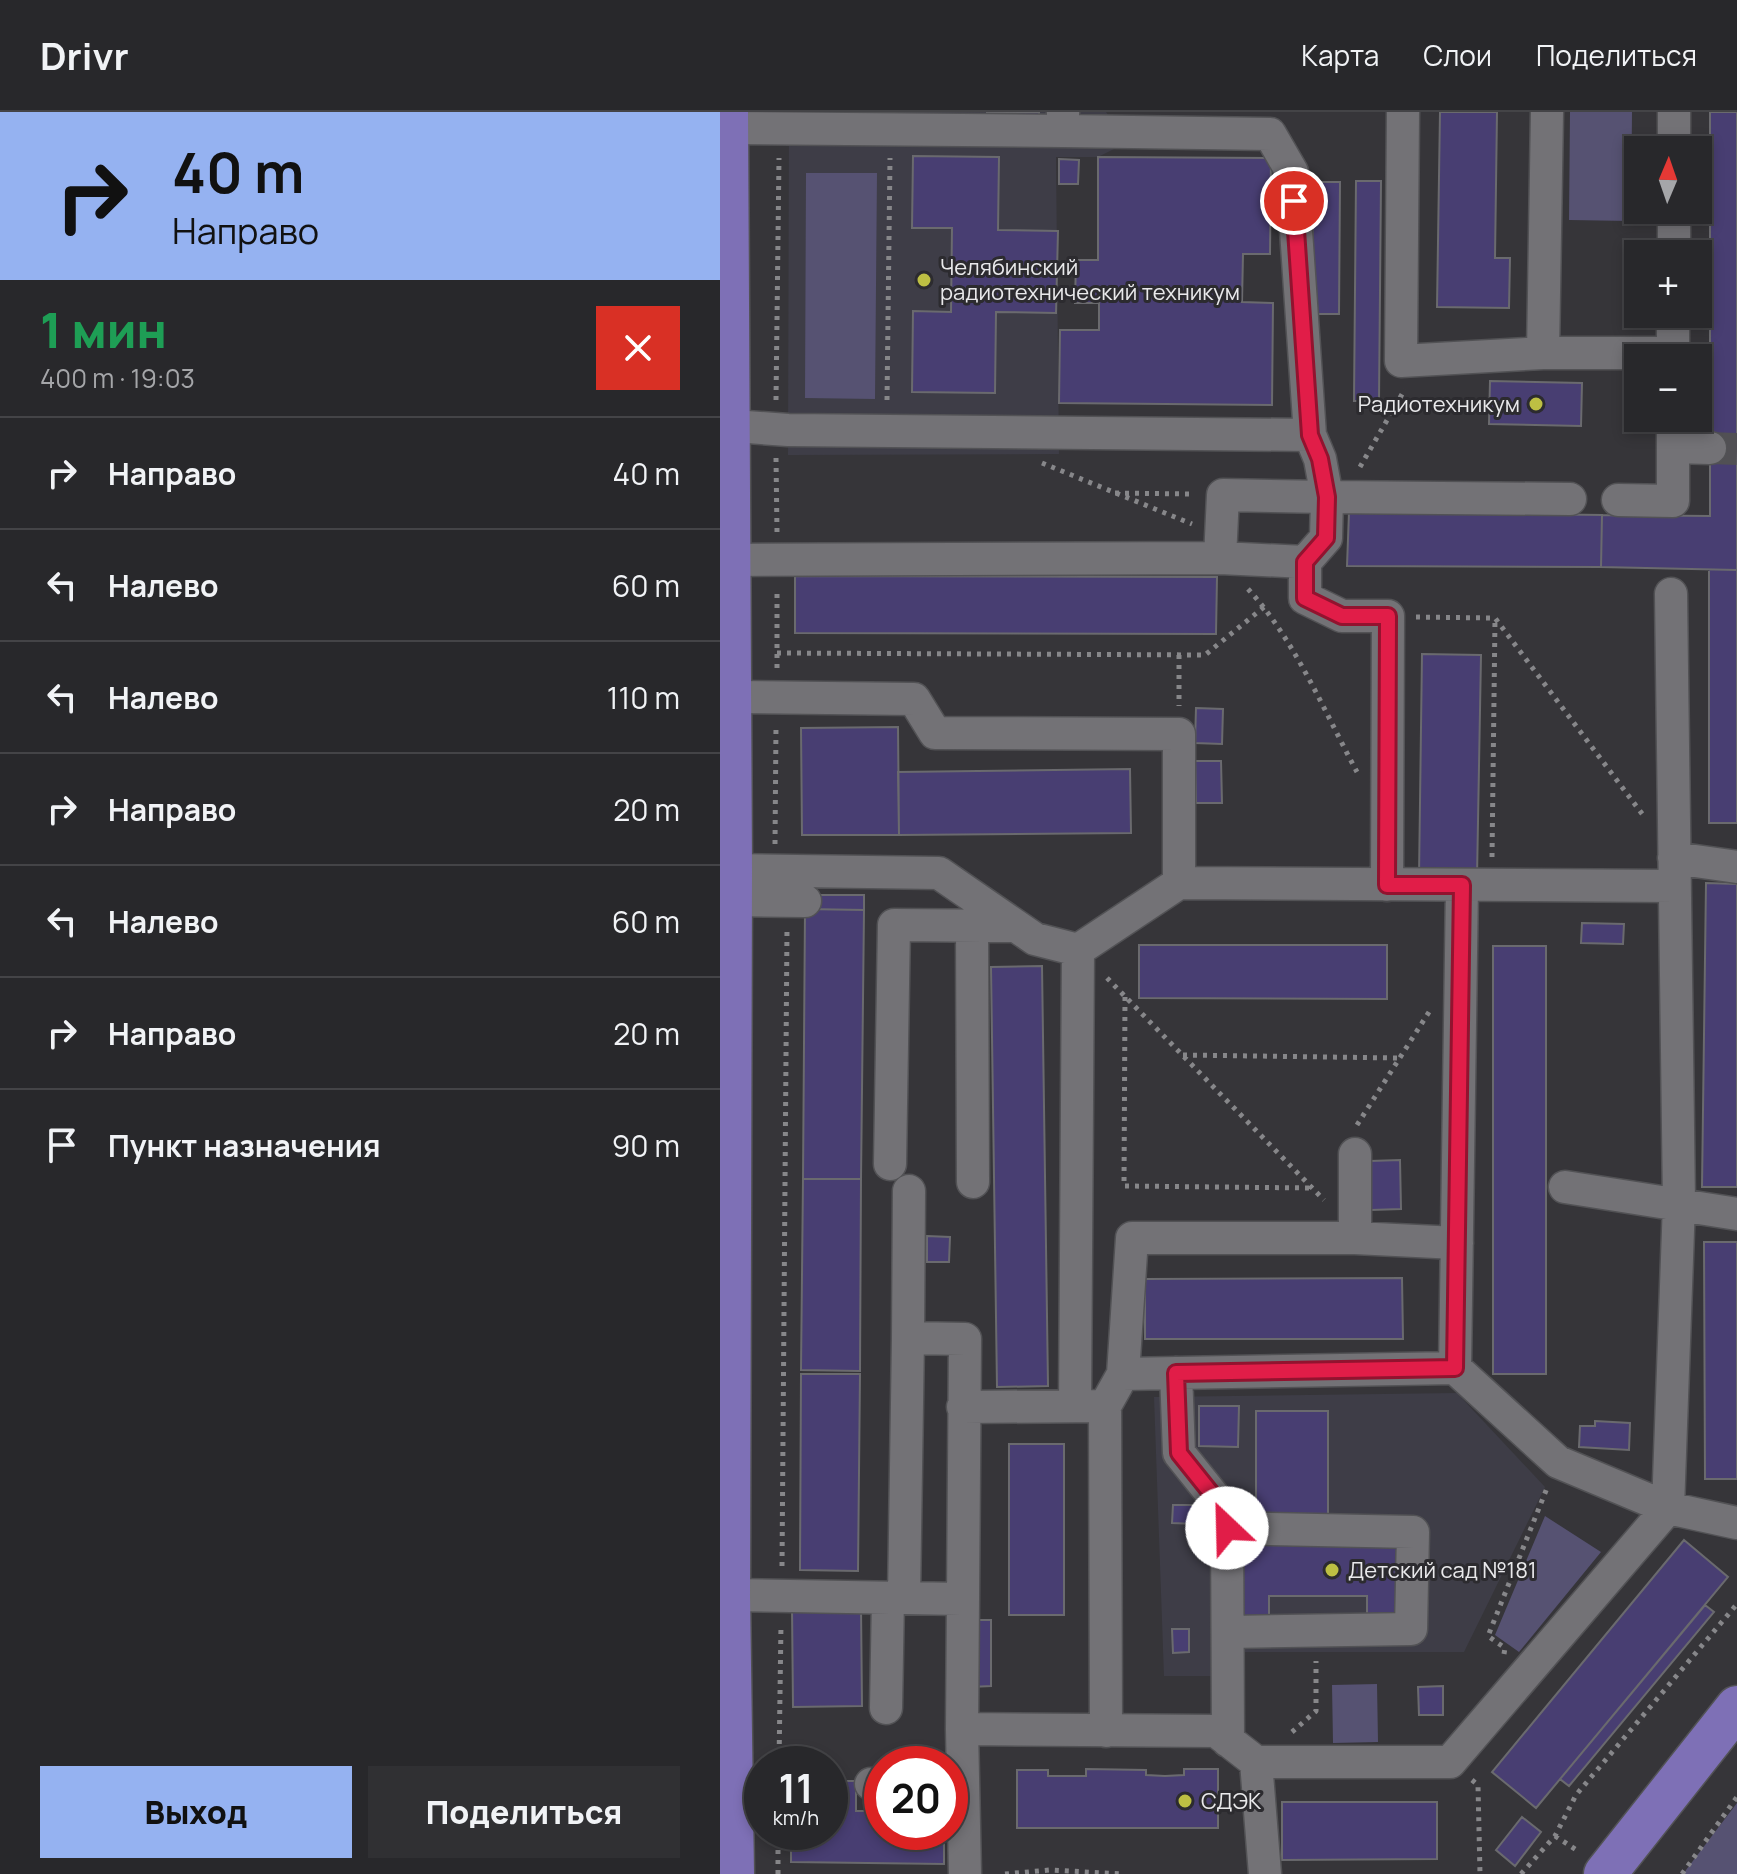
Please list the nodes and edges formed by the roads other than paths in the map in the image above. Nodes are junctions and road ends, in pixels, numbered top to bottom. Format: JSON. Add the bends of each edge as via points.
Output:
{"nodes":[{"id":1,"x":1403,"y":112,"type":"edge"},
{"id":2,"x":1547,"y":112,"type":"edge"},
{"id":3,"x":1674,"y":112,"type":"edge"},
{"id":4,"x":727,"y":120,"type":"edge"},
{"id":5,"x":961,"y":121,"type":"edge"},
{"id":6,"x":1063,"y":122,"type":"edge"},
{"id":7,"x":1233,"y":123,"type":"edge"},
{"id":8,"x":1674,"y":136,"type":"edge"},
{"id":9,"x":724,"y":297,"type":"edge"},
{"id":10,"x":1543,"y":353,"type":"junction"},
{"id":11,"x":1624,"y":355,"type":"edge"},
{"id":12,"x":724,"y":425,"type":"edge"},
{"id":13,"x":1673,"y":432,"type":"edge"},
{"id":14,"x":1310,"y":435,"type":"junction"},
{"id":15,"x":1710,"y":448,"type":"tunnel mouth"},
{"id":16,"x":1335,"y":497,"type":"junction"},
{"id":17,"x":1570,"y":499,"type":"dead end"},
{"id":18,"x":1618,"y":500,"type":"dead end"},
{"id":19,"x":1220,"y":558,"type":"junction"},
{"id":20,"x":729,"y":560,"type":"junction"},
{"id":21,"x":1305,"y":562,"type":"junction"},
{"id":22,"x":1671,"y":594,"type":"dead end"},
{"id":23,"x":730,"y":697,"type":"junction"},
{"id":24,"x":1737,"y":867,"type":"edge"},
{"id":25,"x":1674,"y":872,"type":"junction"},
{"id":26,"x":1179,"y":883,"type":"junction"},
{"id":27,"x":1387,"y":885,"type":"junction"},
{"id":28,"x":1476,"y":885,"type":"junction"},
{"id":29,"x":728,"y":910,"type":"edge"},
{"id":30,"x":972,"y":926,"type":"junction"},
{"id":31,"x":1013,"y":926,"type":"junction"},
{"id":32,"x":1078,"y":950,"type":"junction"},
{"id":33,"x":725,"y":1007,"type":"edge"},
{"id":34,"x":1355,"y":1154,"type":"road end"},
{"id":35,"x":890,"y":1164,"type":"dead end"},
{"id":36,"x":973,"y":1182,"type":"dead end"},
{"id":37,"x":1565,"y":1187,"type":"dead end"},
{"id":38,"x":909,"y":1191,"type":"dead end"},
{"id":39,"x":1679,"y":1203,"type":"junction"},
{"id":40,"x":1737,"y":1214,"type":"edge"},
{"id":41,"x":1355,"y":1238,"type":"junction"},
{"id":42,"x":1457,"y":1243,"type":"junction"},
{"id":43,"x":908,"y":1338,"type":"junction"},
{"id":44,"x":1455,"y":1368,"type":"junction"},
{"id":45,"x":1176,"y":1373,"type":"junction"},
{"id":46,"x":1123,"y":1374,"type":"junction"},
{"id":47,"x":1090,"y":1406,"type":"junction"},
{"id":48,"x":963,"y":1407,"type":"junction"},
{"id":49,"x":1668,"y":1508,"type":"junction"},
{"id":50,"x":724,"y":1522,"type":"edge"},
{"id":51,"x":1737,"y":1523,"type":"edge"},
{"id":52,"x":1227,"y":1528,"type":"junction"},
{"id":53,"x":729,"y":1595,"type":"junction"},
{"id":54,"x":896,"y":1598,"type":"junction"},
{"id":55,"x":961,"y":1599,"type":"junction"},
{"id":56,"x":1229,"y":1632,"type":"junction"},
{"id":57,"x":726,"y":1696,"type":"edge"},
{"id":58,"x":1737,"y":1707,"type":"edge"},
{"id":59,"x":886,"y":1708,"type":"dead end"},
{"id":60,"x":962,"y":1729,"type":"junction"},
{"id":61,"x":1106,"y":1731,"type":"junction"},
{"id":62,"x":1228,"y":1741,"type":"junction"},
{"id":63,"x":960,"y":1746,"type":"edge"},
{"id":64,"x":1256,"y":1762,"type":"junction"},
{"id":65,"x":963,"y":1850,"type":"edge"},
{"id":66,"x":733,"y":1874,"type":"edge"},
{"id":67,"x":965,"y":1874,"type":"edge"},
{"id":68,"x":1265,"y":1874,"type":"edge"},
{"id":69,"x":1605,"y":1874,"type":"edge"}],
"edges":[{"from":1,"to":10,"type":"lane","via":[[1401,361]]},
{"from":2,"to":10,"type":"lane"},
{"from":3,"to":8,"type":"lane"},
{"from":4,"to":5,"type":"lane","via":[[779,129],[891,129]]},
{"from":4,"to":9,"type":"main road"},
{"from":5,"to":6,"type":"lane"},
{"from":6,"to":7,"type":"lane"},
{"from":7,"to":14,"type":"lane","via":[[1270,134],[1292,172]]},
{"from":9,"to":12,"type":"main road"},
{"from":10,"to":11,"type":"lane"},
{"from":12,"to":14,"type":"lane","via":[[887,432]]},
{"from":12,"to":20,"type":"main road"},
{"from":13,"to":15,"type":"lane"},
{"from":13,"to":18,"type":"lane","via":[[1673,501]]},
{"from":14,"to":16,"type":"lane"},
{"from":16,"to":17,"type":"lane"},
{"from":16,"to":19,"type":"lane","via":[[1223,495]]},
{"from":16,"to":21,"type":"lane","via":[[1326,538]]},
{"from":19,"to":20,"type":"lane"},
{"from":19,"to":21,"type":"lane"},
{"from":20,"to":23,"type":"main road"},
{"from":21,"to":27,"type":"lane","via":[[1305,598],[1342,616],[1388,616]]},
{"from":22,"to":25,"type":"lane"},
{"from":23,"to":26,"type":"lane","via":[[914,699],[935,733],[1179,734]]},
{"from":23,"to":29,"type":"main road"},
{"from":24,"to":25,"type":"lane"},
{"from":25,"to":28,"type":"lane"},
{"from":25,"to":39,"type":"lane"},
{"from":26,"to":27,"type":"lane"},
{"from":26,"to":32,"type":"lane"},
{"from":27,"to":28,"type":"lane"},
{"from":28,"to":42,"type":"lane"},
{"from":29,"to":31,"type":"lane","via":[[785,890],[939,873]]},
{"from":29,"to":33,"type":"main road"},
{"from":30,"to":31,"type":"lane"},
{"from":30,"to":35,"type":"lane","via":[[894,925]]},
{"from":30,"to":36,"type":"lane"},
{"from":31,"to":32,"type":"lane","via":[[1035,939]]},
{"from":32,"to":47,"type":"lane"},
{"from":33,"to":50,"type":"main road"},
{"from":34,"to":41,"type":"lane"},
{"from":37,"to":39,"type":"lane"},
{"from":38,"to":43,"type":"lane"},
{"from":39,"to":40,"type":"lane"},
{"from":39,"to":49,"type":"lane"},
{"from":41,"to":42,"type":"lane"},
{"from":41,"to":46,"type":"lane","via":[[1132,1238]]},
{"from":42,"to":44,"type":"lane"},
{"from":43,"to":48,"type":"lane","via":[[965,1339]]},
{"from":43,"to":54,"type":"lane"},
{"from":44,"to":45,"type":"lane"},
{"from":44,"to":49,"type":"lane","via":[[1558,1462]]},
{"from":45,"to":46,"type":"lane"},
{"from":45,"to":52,"type":"lane","via":[[1179,1453],[1227,1513]]},
{"from":46,"to":47,"type":"lane"},
{"from":47,"to":48,"type":"lane"},
{"from":47,"to":61,"type":"lane"},
{"from":48,"to":55,"type":"lane"},
{"from":49,"to":51,"type":"lane"},
{"from":49,"to":64,"type":"lane","via":[[1450,1762]]},
{"from":50,"to":53,"type":"main road"},
{"from":52,"to":56,"type":"lane"},
{"from":52,"to":56,"type":"lane","via":[[1413,1532],[1411,1629]]},
{"from":53,"to":54,"type":"lane"},
{"from":53,"to":57,"type":"main road"},
{"from":54,"to":55,"type":"lane"},
{"from":54,"to":59,"type":"lane"},
{"from":55,"to":60,"type":"lane"},
{"from":56,"to":62,"type":"lane"},
{"from":57,"to":66,"type":"main road"},
{"from":58,"to":69,"type":"main road"},
{"from":60,"to":61,"type":"lane"},
{"from":60,"to":63,"type":"lane"},
{"from":61,"to":62,"type":"lane","via":[[1216,1731]]},
{"from":62,"to":64,"type":"lane"},
{"from":64,"to":68,"type":"lane"},
{"from":65,"to":67,"type":"lane"}]}
